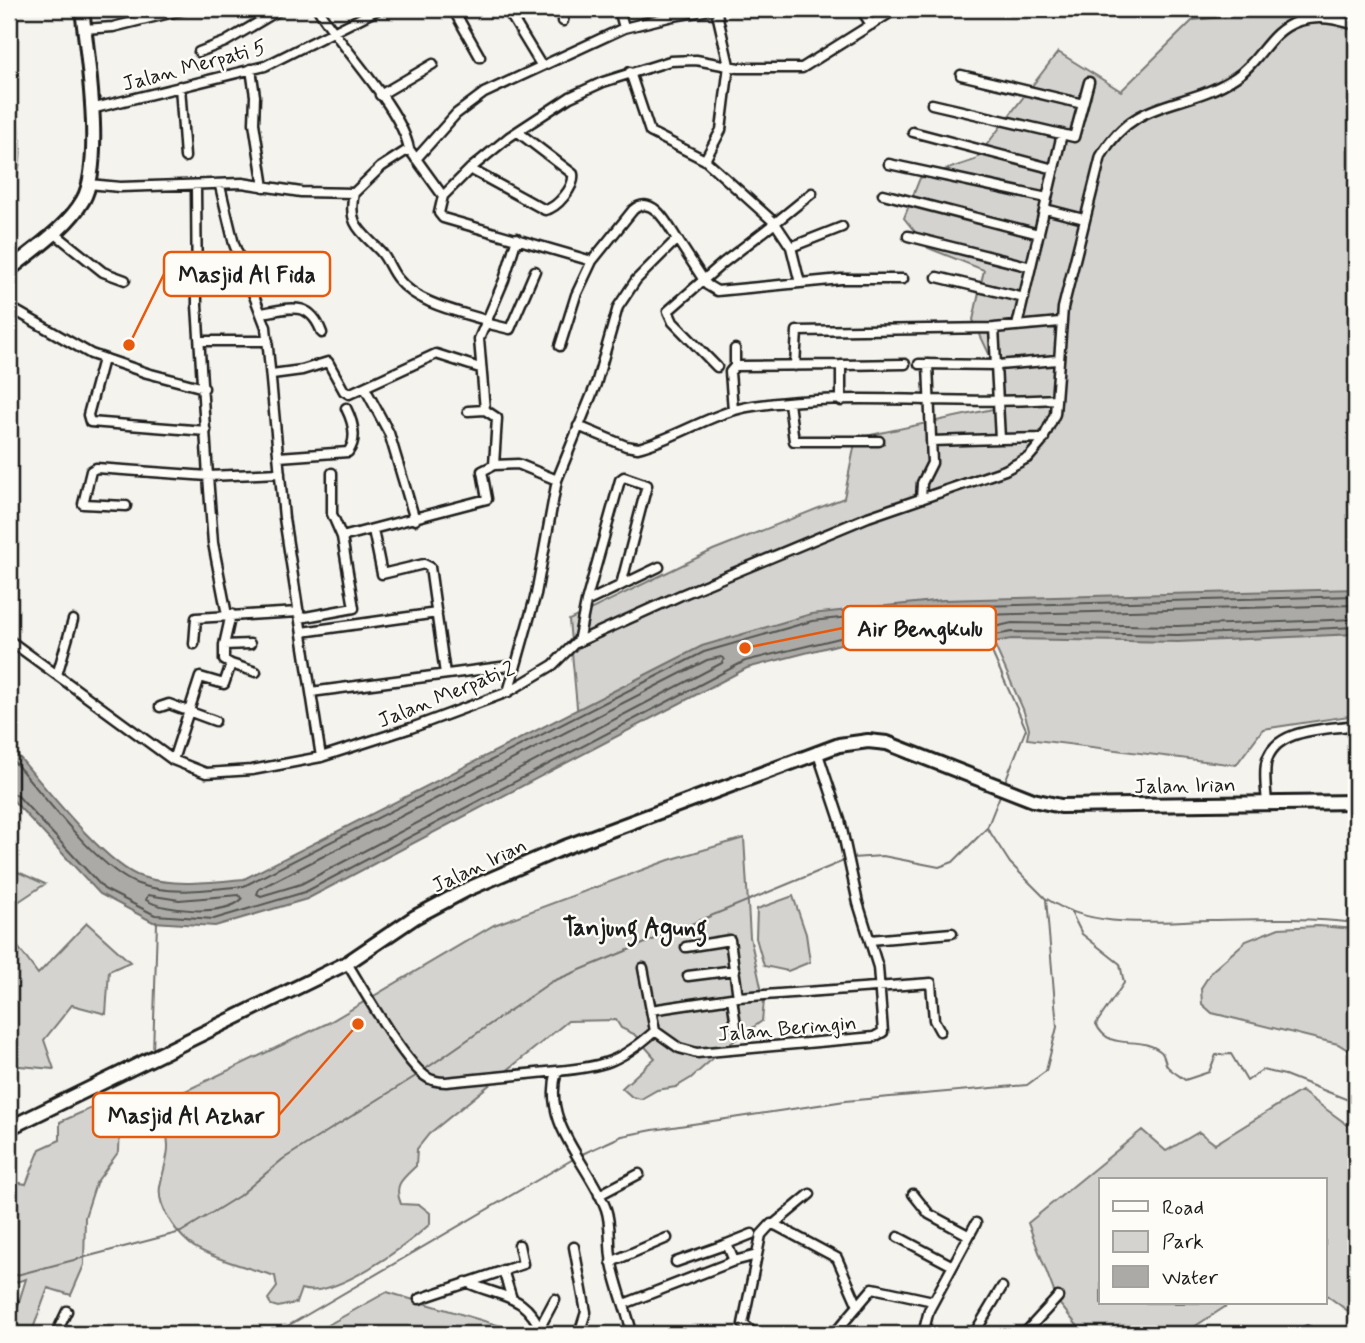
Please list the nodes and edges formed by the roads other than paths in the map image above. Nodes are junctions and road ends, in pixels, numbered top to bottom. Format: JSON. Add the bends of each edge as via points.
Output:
{"nodes":[{"id":1,"x":82,"y":9,"type":"edge"},
{"id":2,"x":186,"y":9,"type":"edge"},
{"id":3,"x":281,"y":9,"type":"edge"},
{"id":4,"x":318,"y":9,"type":"edge"},
{"id":5,"x":379,"y":9,"type":"edge"},
{"id":6,"x":453,"y":9,"type":"edge"},
{"id":7,"x":565,"y":9,"type":"edge"},
{"id":8,"x":619,"y":9,"type":"edge"},
{"id":9,"x":716,"y":9,"type":"edge"},
{"id":10,"x":861,"y":9,"type":"edge"},
{"id":11,"x":897,"y":9,"type":"edge"},
{"id":12,"x":509,"y":13,"type":"edge"},
{"id":13,"x":673,"y":13,"type":"edge"},
{"id":14,"x":563,"y":21,"type":"dead end"},
{"id":15,"x":1356,"y":24,"type":"edge"},
{"id":16,"x":871,"y":25,"type":"junction"},
{"id":17,"x":624,"y":28,"type":"junction"},
{"id":18,"x":84,"y":29,"type":"junction"},
{"id":19,"x":332,"y":33,"type":"junction"},
{"id":20,"x":199,"y":52,"type":"dead end"},
{"id":21,"x":480,"y":57,"type":"dead end"},
{"id":22,"x":433,"y":64,"type":"dead end"},
{"id":23,"x":541,"y":65,"type":"junction"},
{"id":24,"x":729,"y":65,"type":"junction"},
{"id":25,"x":251,"y":69,"type":"junction"},
{"id":26,"x":630,"y":72,"type":"junction"},
{"id":27,"x":961,"y":75,"type":"dead end"},
{"id":28,"x":1089,"y":82,"type":"dead end"},
{"id":29,"x":180,"y":86,"type":"junction"},
{"id":30,"x":380,"y":95,"type":"junction"},
{"id":31,"x":932,"y":104,"type":"dead end"},
{"id":32,"x":1083,"y":104,"type":"junction"},
{"id":33,"x":91,"y":109,"type":"junction"},
{"id":34,"x":518,"y":132,"type":"junction"},
{"id":35,"x":913,"y":132,"type":"dead end"},
{"id":36,"x":1062,"y":134,"type":"junction"},
{"id":37,"x":409,"y":149,"type":"junction"},
{"id":38,"x":185,"y":157,"type":"dead end"},
{"id":39,"x":416,"y":159,"type":"junction"},
{"id":40,"x":705,"y":160,"type":"junction"},
{"id":41,"x":889,"y":164,"type":"dead end"},
{"id":42,"x":470,"y":169,"type":"junction"},
{"id":43,"x":1054,"y":169,"type":"junction"},
{"id":44,"x":89,"y":184,"type":"junction"},
{"id":45,"x":219,"y":186,"type":"junction"},
{"id":46,"x":196,"y":187,"type":"junction"},
{"id":47,"x":264,"y":187,"type":"junction"},
{"id":48,"x":354,"y":193,"type":"junction"},
{"id":49,"x":812,"y":193,"type":"dead end"},
{"id":50,"x":883,"y":194,"type":"dead end"},
{"id":51,"x":443,"y":196,"type":"junction"},
{"id":52,"x":1047,"y":198,"type":"junction"},
{"id":53,"x":1045,"y":209,"type":"junction"},
{"id":54,"x":1084,"y":219,"type":"junction"},
{"id":55,"x":775,"y":223,"type":"junction"},
{"id":56,"x":842,"y":227,"type":"dead end"},
{"id":57,"x":53,"y":232,"type":"junction"},
{"id":58,"x":1039,"y":234,"type":"junction"},
{"id":59,"x":908,"y":236,"type":"dead end"},
{"id":60,"x":517,"y":238,"type":"junction"},
{"id":61,"x":677,"y":239,"type":"junction"},
{"id":62,"x":791,"y":247,"type":"junction"},
{"id":63,"x":592,"y":261,"type":"junction"},
{"id":64,"x":1031,"y":267,"type":"junction"},
{"id":65,"x":9,"y":270,"type":"edge"},
{"id":66,"x":535,"y":271,"type":"dead end"},
{"id":67,"x":937,"y":276,"type":"dead end"},
{"id":68,"x":125,"y":279,"type":"dead end"},
{"id":69,"x":703,"y":279,"type":"junction"},
{"id":70,"x":902,"y":279,"type":"dead end"},
{"id":71,"x":800,"y":283,"type":"junction"},
{"id":72,"x":1024,"y":298,"type":"junction"},
{"id":73,"x":9,"y":307,"type":"edge"},
{"id":74,"x":262,"y":313,"type":"junction"},
{"id":75,"x":485,"y":321,"type":"junction"},
{"id":76,"x":1060,"y":322,"type":"junction"},
{"id":77,"x":1017,"y":326,"type":"junction"},
{"id":78,"x":994,"y":328,"type":"junction"},
{"id":79,"x":322,"y":333,"type":"dead end"},
{"id":80,"x":200,"y":341,"type":"junction"},
{"id":81,"x":268,"y":341,"type":"junction"},
{"id":82,"x":560,"y":346,"type":"dead end"},
{"id":83,"x":735,"y":349,"type":"dead end"},
{"id":84,"x":103,"y":359,"type":"junction"},
{"id":85,"x":1058,"y":360,"type":"junction"},
{"id":86,"x":905,"y":364,"type":"dead end"},
{"id":87,"x":841,"y":365,"type":"junction"},
{"id":88,"x":998,"y":365,"type":"junction"},
{"id":89,"x":735,"y":366,"type":"junction"},
{"id":90,"x":795,"y":366,"type":"junction"},
{"id":91,"x":717,"y":367,"type":"dead end"},
{"id":92,"x":480,"y":368,"type":"junction"},
{"id":93,"x":272,"y":374,"type":"junction"},
{"id":94,"x":204,"y":388,"type":"junction"},
{"id":95,"x":365,"y":388,"type":"junction"},
{"id":96,"x":1056,"y":399,"type":"junction"},
{"id":97,"x":841,"y":401,"type":"junction"},
{"id":98,"x":929,"y":401,"type":"junction"},
{"id":99,"x":789,"y":403,"type":"junction"},
{"id":100,"x":999,"y":403,"type":"junction"},
{"id":101,"x":346,"y":408,"type":"dead end"},
{"id":102,"x":485,"y":410,"type":"junction"},
{"id":103,"x":733,"y":410,"type":"junction"},
{"id":104,"x":468,"y":411,"type":"dead end"},
{"id":105,"x":578,"y":426,"type":"junction"},
{"id":106,"x":206,"y":430,"type":"junction"},
{"id":107,"x":1044,"y":438,"type":"junction"},
{"id":108,"x":1000,"y":439,"type":"junction"},
{"id":109,"x":879,"y":441,"type":"dead end"},
{"id":110,"x":931,"y":441,"type":"junction"},
{"id":111,"x":279,"y":457,"type":"junction"},
{"id":112,"x":494,"y":466,"type":"junction"},
{"id":113,"x":280,"y":473,"type":"junction"},
{"id":114,"x":332,"y":473,"type":"dead end"},
{"id":115,"x":208,"y":477,"type":"junction"},
{"id":116,"x":557,"y":480,"type":"junction"},
{"id":117,"x":921,"y":499,"type":"junction"},
{"id":118,"x":126,"y":506,"type":"dead end"},
{"id":119,"x":415,"y":520,"type":"junction"},
{"id":120,"x":373,"y":530,"type":"junction"},
{"id":121,"x":342,"y":537,"type":"junction"},
{"id":122,"x":659,"y":567,"type":"dead end"},
{"id":123,"x":621,"y":585,"type":"junction"},
{"id":124,"x":586,"y":602,"type":"junction"},
{"id":125,"x":437,"y":613,"type":"junction"},
{"id":126,"x":229,"y":615,"type":"junction"},
{"id":127,"x":299,"y":615,"type":"junction"},
{"id":128,"x":73,"y":620,"type":"dead end"},
{"id":129,"x":302,"y":632,"type":"junction"},
{"id":130,"x":9,"y":640,"type":"edge"},
{"id":131,"x":578,"y":642,"type":"junction"},
{"id":132,"x":194,"y":643,"type":"dead end"},
{"id":133,"x":250,"y":644,"type":"dead end"},
{"id":134,"x":225,"y":645,"type":"junction"},
{"id":135,"x":231,"y":664,"type":"junction"},
{"id":136,"x":516,"y":665,"type":"junction"},
{"id":137,"x":256,"y":672,"type":"dead end"},
{"id":138,"x":445,"y":674,"type":"junction"},
{"id":139,"x":57,"y":675,"type":"junction"},
{"id":140,"x":310,"y":692,"type":"junction"},
{"id":141,"x":508,"y":692,"type":"junction"},
{"id":142,"x":160,"y":706,"type":"dead end"},
{"id":143,"x":189,"y":711,"type":"junction"},
{"id":144,"x":215,"y":721,"type":"dead end"},
{"id":145,"x":1356,"y":725,"type":"edge"},
{"id":146,"x":817,"y":751,"type":"junction"},
{"id":147,"x":321,"y":757,"type":"junction"},
{"id":148,"x":173,"y":761,"type":"junction"},
{"id":149,"x":1356,"y":802,"type":"edge"},
{"id":150,"x":1266,"y":803,"type":"junction"},
{"id":151,"x":952,"y":933,"type":"dead end"},
{"id":152,"x":870,"y":940,"type":"junction"},
{"id":153,"x":686,"y":947,"type":"dead end"},
{"id":154,"x":347,"y":963,"type":"junction"},
{"id":155,"x":643,"y":968,"type":"dead end"},
{"id":156,"x":735,"y":970,"type":"junction"},
{"id":157,"x":688,"y":976,"type":"dead end"},
{"id":158,"x":881,"y":987,"type":"junction"},
{"id":159,"x":735,"y":998,"type":"junction"},
{"id":160,"x":650,"y":1010,"type":"junction"},
{"id":161,"x":736,"y":1026,"type":"dead end"},
{"id":162,"x":655,"y":1031,"type":"junction"},
{"id":163,"x":940,"y":1031,"type":"dead end"},
{"id":164,"x":557,"y":1071,"type":"junction"},
{"id":165,"x":9,"y":1128,"type":"edge"},
{"id":166,"x":639,"y":1174,"type":"dead end"},
{"id":167,"x":810,"y":1194,"type":"dead end"},
{"id":168,"x":913,"y":1194,"type":"dead end"},
{"id":169,"x":599,"y":1195,"type":"junction"},
{"id":170,"x":976,"y":1223,"type":"dead end"},
{"id":171,"x":774,"y":1224,"type":"junction"},
{"id":172,"x":752,"y":1234,"type":"dead end"},
{"id":173,"x":968,"y":1235,"type":"junction"},
{"id":174,"x":898,"y":1237,"type":"dead end"},
{"id":175,"x":667,"y":1238,"type":"dead end"},
{"id":176,"x":727,"y":1244,"type":"junction"},
{"id":177,"x":519,"y":1245,"type":"dead end"},
{"id":178,"x":574,"y":1247,"type":"dead end"},
{"id":179,"x":757,"y":1255,"type":"junction"},
{"id":180,"x":734,"y":1261,"type":"junction"},
{"id":181,"x":611,"y":1262,"type":"junction"},
{"id":182,"x":676,"y":1262,"type":"dead end"},
{"id":183,"x":841,"y":1262,"type":"junction"},
{"id":184,"x":951,"y":1265,"type":"junction"},
{"id":185,"x":503,"y":1270,"type":"junction"},
{"id":186,"x":834,"y":1275,"type":"dead end"},
{"id":187,"x":466,"y":1282,"type":"junction"},
{"id":188,"x":1002,"y":1287,"type":"dead end"},
{"id":189,"x":1058,"y":1297,"type":"dead end"},
{"id":190,"x":512,"y":1298,"type":"junction"},
{"id":191,"x":419,"y":1299,"type":"dead end"},
{"id":192,"x":555,"y":1299,"type":"dead end"},
{"id":193,"x":933,"y":1301,"type":"junction"},
{"id":194,"x":13,"y":1303,"type":"dead end"},
{"id":195,"x":624,"y":1304,"type":"junction"},
{"id":196,"x":858,"y":1306,"type":"junction"},
{"id":197,"x":67,"y":1311,"type":"dead end"},
{"id":198,"x":9,"y":1315,"type":"edge"},
{"id":199,"x":542,"y":1330,"type":"edge"},
{"id":200,"x":56,"y":1334,"type":"edge"},
{"id":201,"x":579,"y":1334,"type":"edge"},
{"id":202,"x":628,"y":1334,"type":"edge"},
{"id":203,"x":755,"y":1334,"type":"edge"},
{"id":204,"x":834,"y":1334,"type":"edge"},
{"id":205,"x":923,"y":1334,"type":"edge"},
{"id":206,"x":974,"y":1334,"type":"edge"},
{"id":207,"x":1024,"y":1334,"type":"edge"},
{"id":208,"x":1300,"y":1334,"type":"edge"},
{"id":209,"x":1313,"y":1334,"type":"edge"}],
"edges":[{"from":1,"to":18,"type":"main road"},
{"from":2,"to":18,"type":"street","via":[[123,25]]},
{"from":3,"to":20,"type":"street"},
{"from":4,"to":19,"type":"street"},
{"from":5,"to":19,"type":"street","name":"Jalan Merpati 5"},
{"from":6,"to":21,"type":"street"},
{"from":7,"to":14,"type":"street"},
{"from":8,"to":17,"type":"street"},
{"from":9,"to":13,"type":"street"},
{"from":9,"to":24,"type":"street"},
{"from":10,"to":16,"type":"street"},
{"from":11,"to":16,"type":"street"},
{"from":12,"to":23,"type":"street"},
{"from":13,"to":17,"type":"street"},
{"from":15,"to":54,"type":"street","via":[[1317,17],[1297,22],[1279,30],[1227,83],[1131,120],[1101,156]]},
{"from":16,"to":24,"type":"street","via":[[802,68]]},
{"from":17,"to":23,"type":"street"},
{"from":18,"to":33,"type":"main road"},
{"from":19,"to":25,"type":"street","name":"Jalan Merpati 5","via":[[281,60]]},
{"from":19,"to":30,"type":"street"},
{"from":22,"to":30,"type":"street"},
{"from":23,"to":39,"type":"street","via":[[469,102]]},
{"from":24,"to":26,"type":"street","via":[[670,61]]},
{"from":24,"to":40,"type":"street","via":[[721,130]]},
{"from":25,"to":29,"type":"street","name":"Jalan Merpati 5"},
{"from":25,"to":47,"type":"street"},
{"from":26,"to":34,"type":"street","via":[[570,97]]},
{"from":26,"to":40,"type":"street","via":[[650,132]]},
{"from":27,"to":32,"type":"street"},
{"from":28,"to":32,"type":"street"},
{"from":29,"to":33,"type":"street","name":"Jalan Merpati 5"},
{"from":29,"to":38,"type":"street"},
{"from":30,"to":37,"type":"street"},
{"from":31,"to":36,"type":"street"},
{"from":32,"to":36,"type":"street","via":[[1074,137]]},
{"from":33,"to":44,"type":"main road"},
{"from":34,"to":42,"type":"street"},
{"from":34,"to":42,"type":"street","via":[[574,177],[572,186],[551,209],[544,210]]},
{"from":35,"to":43,"type":"street"},
{"from":36,"to":43,"type":"street"},
{"from":37,"to":39,"type":"street"},
{"from":37,"to":48,"type":"street"},
{"from":39,"to":51,"type":"street"},
{"from":40,"to":55,"type":"street"},
{"from":41,"to":52,"type":"street"},
{"from":42,"to":51,"type":"street"},
{"from":43,"to":52,"type":"street"},
{"from":44,"to":46,"type":"street"},
{"from":44,"to":57,"type":"main road","via":[[76,210]]},
{"from":45,"to":46,"type":"street"},
{"from":45,"to":47,"type":"street","via":[[243,183]]},
{"from":45,"to":74,"type":"street","via":[[234,244]]},
{"from":46,"to":80,"type":"street"},
{"from":47,"to":48,"type":"street"},
{"from":48,"to":75,"type":"street","via":[[353,220],[398,279],[425,299]]},
{"from":49,"to":55,"type":"street"},
{"from":50,"to":58,"type":"street"},
{"from":51,"to":60,"type":"street","via":[[439,213],[443,218]]},
{"from":52,"to":53,"type":"street"},
{"from":53,"to":54,"type":"street"},
{"from":53,"to":58,"type":"street"},
{"from":54,"to":76,"type":"street"},
{"from":55,"to":62,"type":"street"},
{"from":55,"to":69,"type":"street"},
{"from":56,"to":62,"type":"street"},
{"from":57,"to":65,"type":"main road"},
{"from":57,"to":68,"type":"street","via":[[103,272]]},
{"from":58,"to":64,"type":"street"},
{"from":59,"to":64,"type":"street"},
{"from":60,"to":63,"type":"street"},
{"from":60,"to":75,"type":"street"},
{"from":61,"to":63,"type":"street","via":[[661,215],[642,205]]},
{"from":61,"to":69,"type":"street"},
{"from":61,"to":105,"type":"street","via":[[623,299]]},
{"from":62,"to":71,"type":"street"},
{"from":63,"to":82,"type":"street"},
{"from":64,"to":72,"type":"street"},
{"from":66,"to":75,"type":"street","via":[[510,329]]},
{"from":67,"to":72,"type":"street"},
{"from":69,"to":71,"type":"street","via":[[722,292]]},
{"from":69,"to":91,"type":"street","via":[[668,314]]},
{"from":70,"to":71,"type":"street"},
{"from":72,"to":77,"type":"street"},
{"from":73,"to":84,"type":"street"},
{"from":74,"to":79,"type":"street","via":[[292,308],[310,311]]},
{"from":74,"to":81,"type":"street"},
{"from":75,"to":92,"type":"street","via":[[479,338]]},
{"from":76,"to":77,"type":"street"},
{"from":76,"to":85,"type":"street"},
{"from":77,"to":78,"type":"street"},
{"from":78,"to":88,"type":"street"},
{"from":78,"to":90,"type":"street","via":[[798,330],[794,334]]},
{"from":80,"to":81,"type":"street"},
{"from":80,"to":94,"type":"street"},
{"from":81,"to":93,"type":"street"},
{"from":83,"to":89,"type":"street"},
{"from":84,"to":94,"type":"street"},
{"from":84,"to":106,"type":"street","via":[[90,422]]},
{"from":85,"to":88,"type":"street"},
{"from":85,"to":96,"type":"street"},
{"from":86,"to":87,"type":"street"},
{"from":87,"to":90,"type":"street"},
{"from":87,"to":97,"type":"street"},
{"from":88,"to":98,"type":"street","via":[[924,364]]},
{"from":88,"to":100,"type":"street"},
{"from":89,"to":90,"type":"street"},
{"from":89,"to":103,"type":"street","via":[[730,372]]},
{"from":92,"to":95,"type":"street","via":[[436,354]]},
{"from":92,"to":102,"type":"street"},
{"from":93,"to":95,"type":"street","via":[[328,362],[347,393]]},
{"from":93,"to":111,"type":"street"},
{"from":94,"to":106,"type":"street"},
{"from":95,"to":119,"type":"street","via":[[389,433]]},
{"from":96,"to":100,"type":"street"},
{"from":96,"to":107,"type":"street"},
{"from":97,"to":98,"type":"street"},
{"from":97,"to":99,"type":"street"},
{"from":98,"to":100,"type":"street"},
{"from":98,"to":110,"type":"street"},
{"from":99,"to":103,"type":"street"},
{"from":99,"to":109,"type":"street","via":[[794,441]]},
{"from":100,"to":108,"type":"street"},
{"from":101,"to":111,"type":"street","via":[[354,430],[348,452]]},
{"from":102,"to":104,"type":"street"},
{"from":102,"to":112,"type":"street","via":[[497,418]]},
{"from":103,"to":105,"type":"street","via":[[638,448]]},
{"from":105,"to":116,"type":"street"},
{"from":106,"to":115,"type":"street"},
{"from":107,"to":108,"type":"street"},
{"from":107,"to":117,"type":"street","name":"Jalan Merpati 2","via":[[1019,463]]},
{"from":108,"to":110,"type":"street"},
{"from":110,"to":117,"type":"street","via":[[932,463],[922,483]]},
{"from":111,"to":113,"type":"street"},
{"from":112,"to":116,"type":"street","via":[[515,464]]},
{"from":112,"to":119,"type":"street","via":[[482,471],[484,501]]},
{"from":113,"to":115,"type":"street"},
{"from":113,"to":127,"type":"street"},
{"from":114,"to":121,"type":"street","via":[[332,514]]},
{"from":115,"to":118,"type":"street","via":[[91,471],[83,504]]},
{"from":115,"to":126,"type":"street","via":[[213,543]]},
{"from":116,"to":136,"type":"street","via":[[536,594]]},
{"from":117,"to":131,"type":"street","name":"Jalan Merpati 2","via":[[796,546]]},
{"from":119,"to":120,"type":"street"},
{"from":120,"to":121,"type":"street"},
{"from":120,"to":125,"type":"street","via":[[382,575],[429,565]]},
{"from":121,"to":127,"type":"street","via":[[354,607]]},
{"from":122,"to":123,"type":"street"},
{"from":123,"to":124,"type":"street"},
{"from":123,"to":124,"type":"street","via":[[647,487],[624,477]]},
{"from":124,"to":131,"type":"street"},
{"from":125,"to":129,"type":"street"},
{"from":125,"to":138,"type":"street"},
{"from":126,"to":127,"type":"street"},
{"from":126,"to":132,"type":"street","via":[[196,618]]},
{"from":126,"to":134,"type":"street"},
{"from":127,"to":129,"type":"street"},
{"from":128,"to":139,"type":"street"},
{"from":129,"to":140,"type":"street"},
{"from":130,"to":139,"type":"street","name":"Jalan Merpati 2"},
{"from":131,"to":141,"type":"street","name":"Jalan Merpati 2","via":[[547,669]]},
{"from":133,"to":134,"type":"street"},
{"from":134,"to":135,"type":"street","via":[[224,660]]},
{"from":135,"to":137,"type":"street"},
{"from":135,"to":143,"type":"street","via":[[224,684],[200,677]]},
{"from":136,"to":138,"type":"street"},
{"from":136,"to":141,"type":"street"},
{"from":138,"to":140,"type":"street"},
{"from":139,"to":148,"type":"street","name":"Jalan Merpati 2"},
{"from":140,"to":147,"type":"street"},
{"from":141,"to":147,"type":"street","name":"Jalan Merpati 2"},
{"from":142,"to":143,"type":"street","via":[[166,703]]},
{"from":143,"to":144,"type":"street"},
{"from":143,"to":148,"type":"street"},
{"from":145,"to":150,"type":"street","via":[[1294,735],[1277,744],[1265,767]]},
{"from":146,"to":150,"type":"main road","name":"Jalan Irian","via":[[877,741],[1061,806]]},
{"from":146,"to":152,"type":"street","name":"Jalan Beringin","via":[[840,820]]},
{"from":146,"to":154,"type":"main road","name":"Jalan Irian","via":[[489,879],[415,917]]},
{"from":147,"to":148,"type":"street","name":"Jalan Merpati 2","via":[[214,773]]},
{"from":149,"to":150,"type":"main road","name":"Jalan Irian"},
{"from":151,"to":152,"type":"street"},
{"from":152,"to":158,"type":"street","name":"Jalan Beringin"},
{"from":153,"to":156,"type":"street","via":[[729,940]]},
{"from":154,"to":164,"type":"street","via":[[419,1070],[433,1080]]},
{"from":154,"to":165,"type":"main road","name":"Jalan Irian"},
{"from":155,"to":160,"type":"street"},
{"from":156,"to":157,"type":"street"},
{"from":156,"to":159,"type":"street"},
{"from":158,"to":159,"type":"street"},
{"from":158,"to":162,"type":"street","name":"Jalan Beringin","via":[[883,1032],[874,1037],[697,1054]]},
{"from":158,"to":163,"type":"street","via":[[931,983],[934,1020]]},
{"from":159,"to":160,"type":"street"},
{"from":159,"to":161,"type":"street"},
{"from":160,"to":162,"type":"street"},
{"from":162,"to":164,"type":"street","via":[[617,1061]]},
{"from":164,"to":169,"type":"street","via":[[555,1106],[569,1144]]},
{"from":166,"to":169,"type":"street"},
{"from":167,"to":171,"type":"street"},
{"from":168,"to":173,"type":"street","via":[[929,1214]]},
{"from":169,"to":181,"type":"street","via":[[607,1217]]},
{"from":170,"to":173,"type":"street"},
{"from":171,"to":179,"type":"street","via":[[761,1235]]},
{"from":171,"to":183,"type":"street"},
{"from":172,"to":176,"type":"street"},
{"from":173,"to":184,"type":"street"},
{"from":174,"to":184,"type":"street"},
{"from":175,"to":181,"type":"street"},
{"from":176,"to":180,"type":"street"},
{"from":176,"to":182,"type":"street"},
{"from":177,"to":185,"type":"street","via":[[524,1264]]},
{"from":178,"to":201,"type":"street","via":[[586,1312]]},
{"from":179,"to":180,"type":"street"},
{"from":179,"to":203,"type":"street","via":[[743,1324]]},
{"from":180,"to":195,"type":"street"},
{"from":181,"to":195,"type":"street"},
{"from":183,"to":186,"type":"street"},
{"from":183,"to":196,"type":"street"},
{"from":184,"to":193,"type":"street"},
{"from":185,"to":187,"type":"street"},
{"from":185,"to":190,"type":"street"},
{"from":187,"to":190,"type":"street"},
{"from":187,"to":191,"type":"street"},
{"from":188,"to":206,"type":"street"},
{"from":189,"to":207,"type":"street"},
{"from":190,"to":199,"type":"street","via":[[528,1308]]},
{"from":192,"to":199,"type":"street"},
{"from":193,"to":196,"type":"street","via":[[873,1288]]},
{"from":193,"to":205,"type":"street"},
{"from":194,"to":198,"type":"street"},
{"from":195,"to":202,"type":"street"},
{"from":196,"to":204,"type":"street"},
{"from":197,"to":200,"type":"street"},
{"from":208,"to":209,"type":"street"}]}
